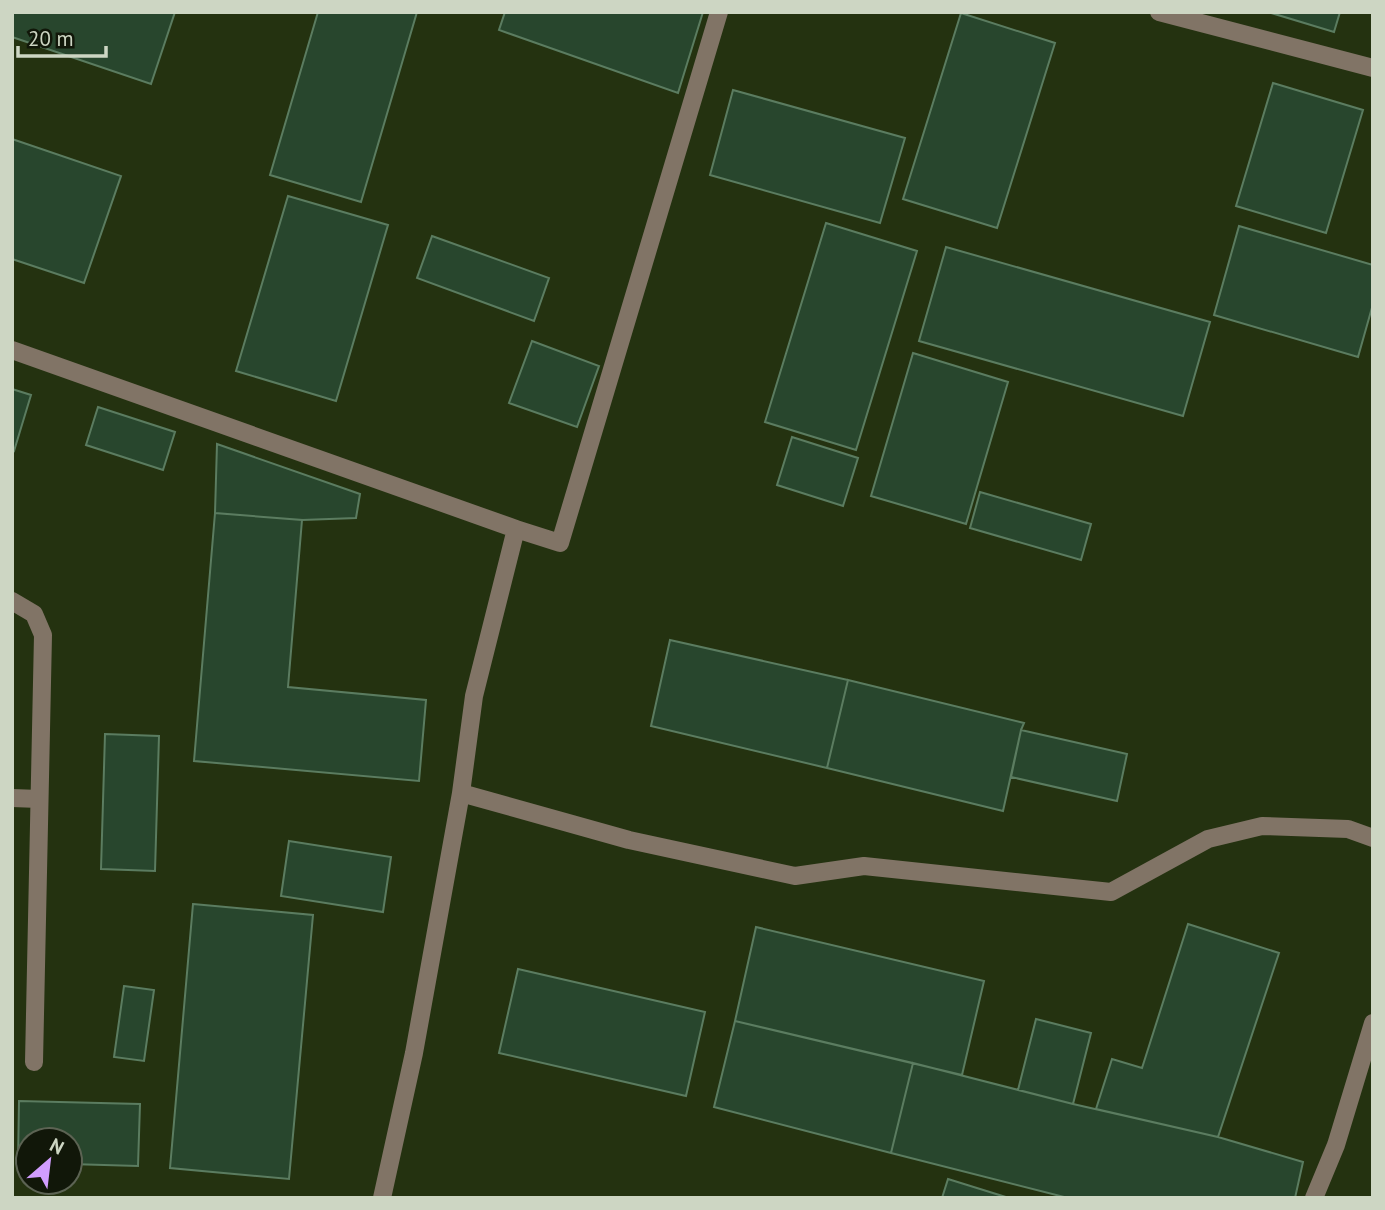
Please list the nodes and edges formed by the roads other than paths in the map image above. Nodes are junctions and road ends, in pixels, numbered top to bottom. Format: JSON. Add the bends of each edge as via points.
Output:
{"nodes":[{"id":1,"x":719,"y":12,"type":"edge"},
{"id":2,"x":1158,"y":12,"type":"edge"},
{"id":3,"x":1373,"y":68,"type":"edge"},
{"id":4,"x":12,"y":350,"type":"edge"},
{"id":5,"x":516,"y":529,"type":"junction"},
{"id":6,"x":12,"y":601,"type":"edge"},
{"id":7,"x":461,"y":793,"type":"junction"},
{"id":8,"x":12,"y":798,"type":"edge"},
{"id":9,"x":39,"y":799,"type":"junction"},
{"id":10,"x":1373,"y":838,"type":"edge"},
{"id":11,"x":1373,"y":1023,"type":"edge"},
{"id":12,"x":34,"y":1062,"type":"dead end"},
{"id":13,"x":382,"y":1198,"type":"edge"},
{"id":14,"x":1314,"y":1198,"type":"edge"}],
"edges":[{"from":1,"to":5,"type":"street","via":[[560,543]]},
{"from":2,"to":3,"type":"street"},
{"from":4,"to":5,"type":"street"},
{"from":5,"to":7,"type":"street","via":[[474,696]]},
{"from":6,"to":9,"type":"street","via":[[34,614],[43,635]]},
{"from":7,"to":10,"type":"street","via":[[629,840],[795,876],[864,866],[1111,892],[1208,839],[1262,826],[1348,829]]},
{"from":7,"to":13,"type":"street","via":[[414,1053]]},
{"from":8,"to":9,"type":"street"},
{"from":9,"to":12,"type":"street"},
{"from":11,"to":14,"type":"street","via":[[1336,1145]]}]}
